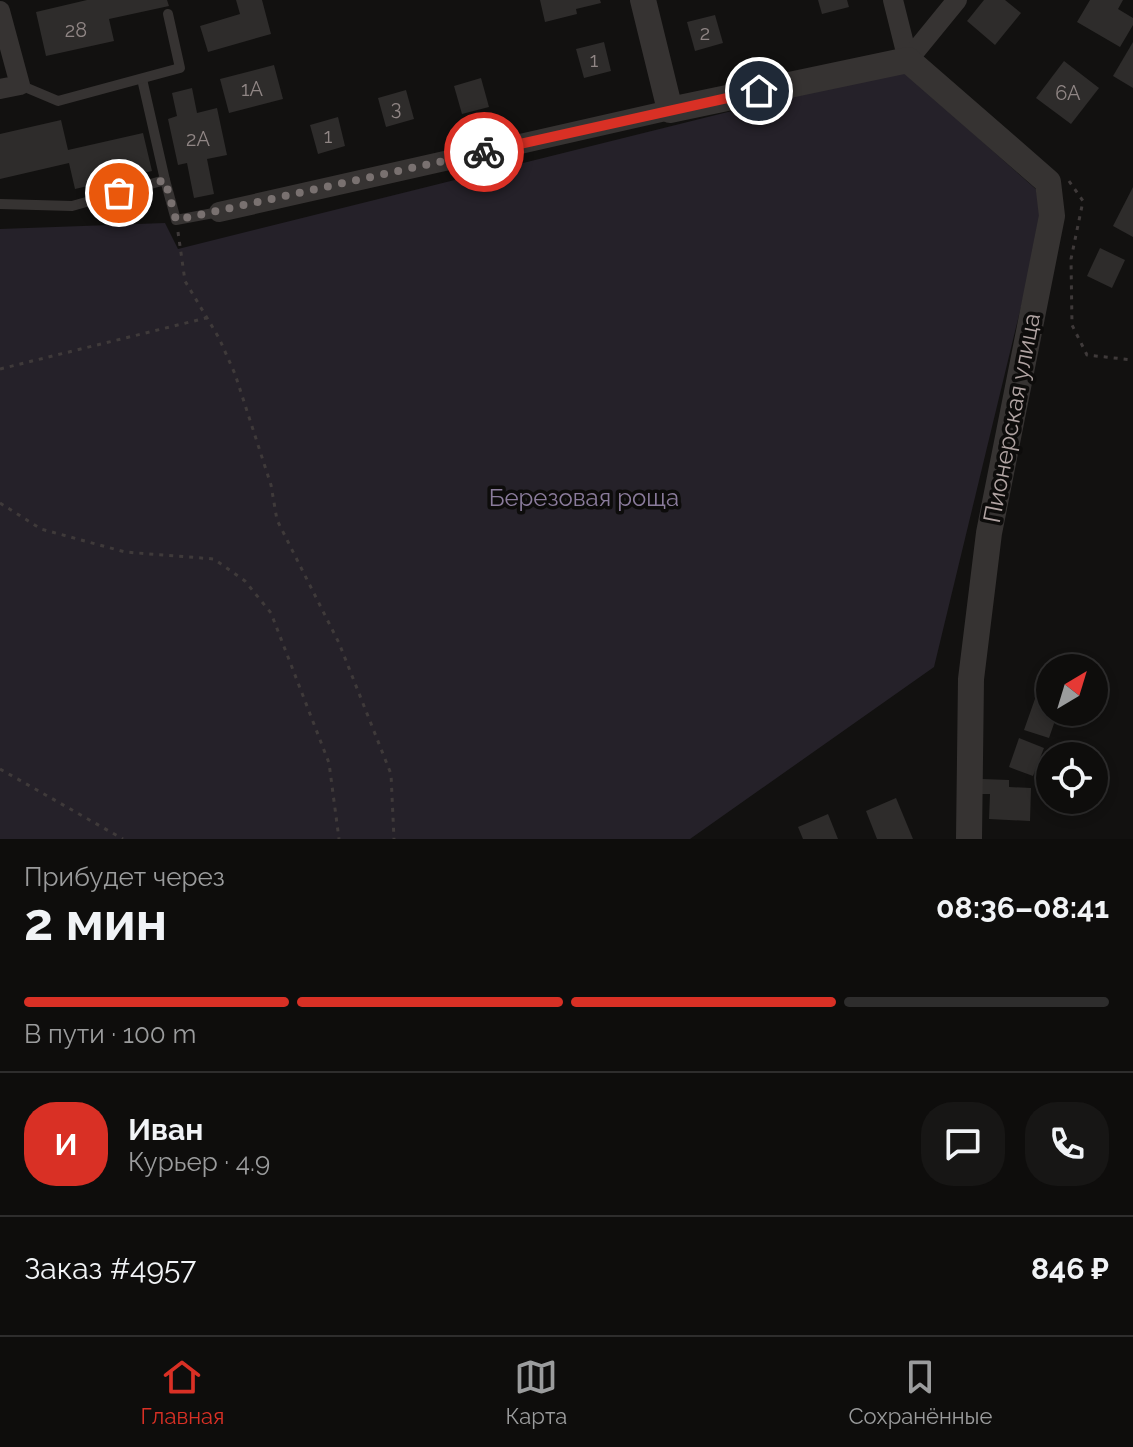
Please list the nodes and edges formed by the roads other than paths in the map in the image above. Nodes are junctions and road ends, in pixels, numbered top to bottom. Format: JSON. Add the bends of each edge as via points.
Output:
{"nodes":[{"id":1,"x":643,"y":0,"type":"edge"},
{"id":2,"x":893,"y":0,"type":"edge"},
{"id":3,"x":957,"y":0,"type":"edge"},
{"id":4,"x":0,"y":11,"type":"edge"},
{"id":5,"x":168,"y":14,"type":"dead end"},
{"id":6,"x":908,"y":60,"type":"junction"},
{"id":7,"x":142,"y":79,"type":"junction"},
{"id":8,"x":10,"y":87,"type":"edge"},
{"id":9,"x":670,"y":110,"type":"junction"},
{"id":10,"x":165,"y":180,"type":"junction"},
{"id":11,"x":0,"y":204,"type":"edge"},
{"id":12,"x":219,"y":212,"type":"joint"},
{"id":13,"x":969,"y":839,"type":"edge"}],
"edges":[{"from":1,"to":9,"type":"street"},
{"from":2,"to":6,"type":"street"},
{"from":3,"to":6,"type":"street"},
{"from":4,"to":8,"type":"street"},
{"from":5,"to":7,"type":"lane","via":[[180,68]]},
{"from":6,"to":9,"type":"street"},
{"from":6,"to":13,"type":"street","name":"Пионерская улица","via":[[1048,182],[1052,216],[992,518],[971,679]]},
{"from":7,"to":8,"type":"lane","via":[[58,101]]},
{"from":7,"to":10,"type":"lane"},
{"from":9,"to":12,"type":"street"},
{"from":10,"to":11,"type":"lane","via":[[72,206]]},
{"from":10,"to":12,"type":"lane","via":[[176,220]]}]}
